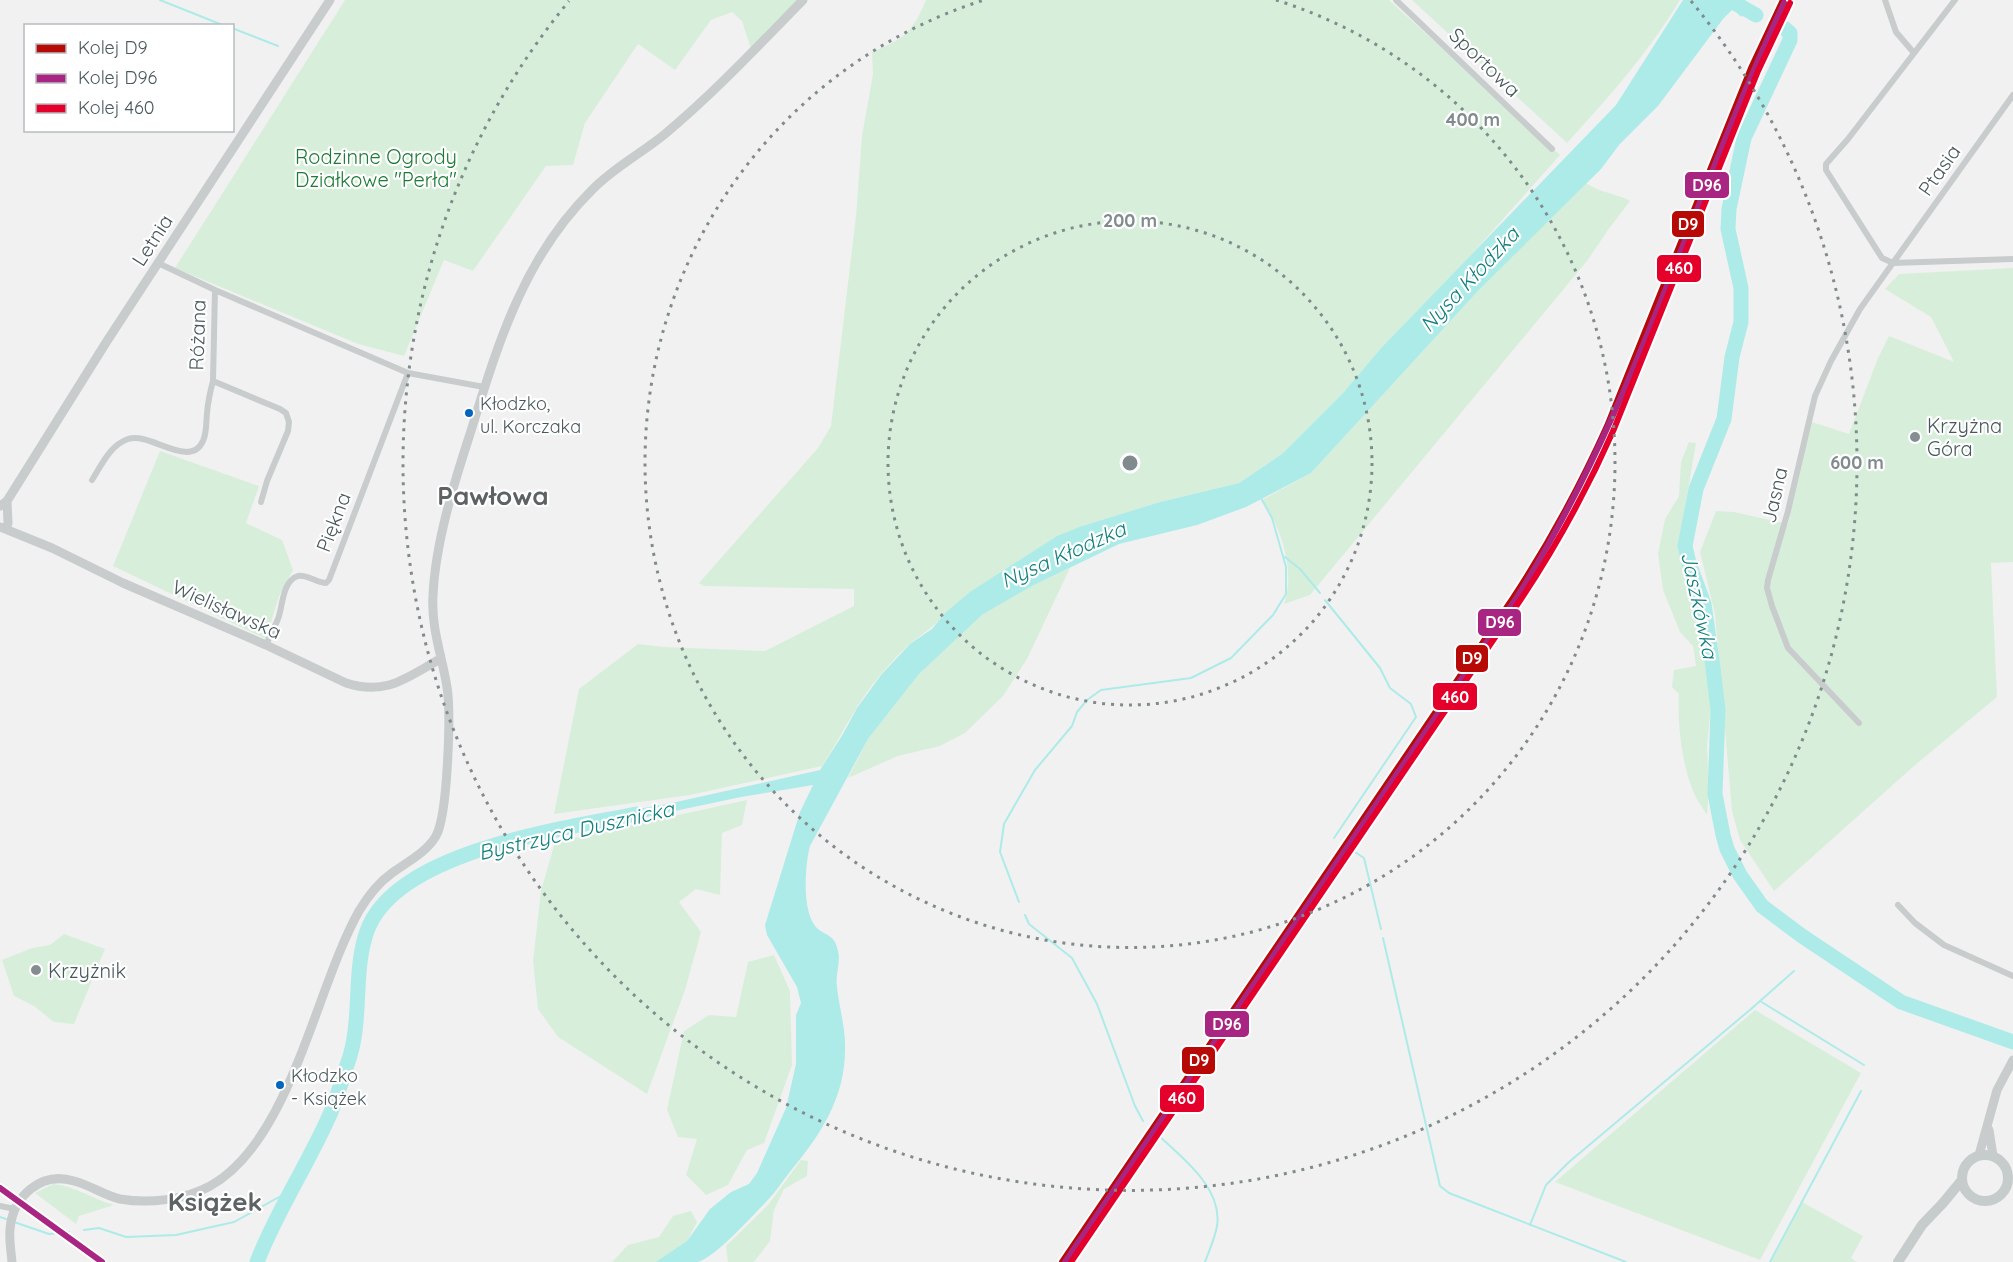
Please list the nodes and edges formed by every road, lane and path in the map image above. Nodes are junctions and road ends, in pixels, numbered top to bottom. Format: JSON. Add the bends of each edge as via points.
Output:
{"nodes":[{"id":1,"x":330,"y":0,"type":"edge"},
{"id":2,"x":803,"y":0,"type":"edge"},
{"id":3,"x":1396,"y":0,"type":"edge"},
{"id":4,"x":1885,"y":0,"type":"edge"},
{"id":5,"x":1955,"y":0,"type":"edge"},
{"id":6,"x":1914,"y":53,"type":"junction"},
{"id":7,"x":2013,"y":95,"type":"edge"},
{"id":8,"x":1552,"y":149,"type":"dead end"},
{"id":9,"x":2013,"y":259,"type":"edge"},
{"id":10,"x":158,"y":263,"type":"junction"},
{"id":11,"x":1893,"y":263,"type":"junction"},
{"id":12,"x":215,"y":290,"type":"junction"},
{"id":13,"x":408,"y":373,"type":"junction"},
{"id":14,"x":213,"y":381,"type":"junction"},
{"id":15,"x":484,"y":387,"type":"junction"},
{"id":16,"x":92,"y":480,"type":"dead end"},
{"id":17,"x":261,"y":502,"type":"dead end"},
{"id":18,"x":4,"y":504,"type":"edge"},
{"id":19,"x":3,"y":528,"type":"edge"},
{"id":20,"x":266,"y":645,"type":"junction"},
{"id":21,"x":440,"y":659,"type":"junction"},
{"id":22,"x":1859,"y":723,"type":"dead end"},
{"id":23,"x":1898,"y":905,"type":"dead end"},
{"id":24,"x":2013,"y":976,"type":"edge"},
{"id":25,"x":2012,"y":1062,"type":"edge"},
{"id":26,"x":1989,"y":1125,"type":"junction"},
{"id":27,"x":1979,"y":1155,"type":"junction"},
{"id":28,"x":2003,"y":1159,"type":"edge"},
{"id":29,"x":2011,"y":1173,"type":"edge"},
{"id":30,"x":1962,"y":1180,"type":"junction"},
{"id":31,"x":1968,"y":1194,"type":"junction"},
{"id":32,"x":1943,"y":1203,"type":"junction"},
{"id":33,"x":0,"y":1206,"type":"edge"},
{"id":34,"x":15,"y":1209,"type":"junction"},
{"id":35,"x":12,"y":1262,"type":"edge"},
{"id":36,"x":1898,"y":1262,"type":"edge"}],
"edges":[{"from":1,"to":10,"type":"street","name":"Letnia"},
{"from":2,"to":15,"type":"street","via":[[716,89],[663,136],[593,189],[556,232],[519,294]]},
{"from":3,"to":8,"type":"street","name":"Sportowa"},
{"from":4,"to":6,"type":"street","via":[[1896,32]]},
{"from":5,"to":6,"type":"street"},
{"from":6,"to":11,"type":"street","via":[[1826,164],[1873,246],[1882,258]]},
{"from":7,"to":11,"type":"street","name":"Ptasia"},
{"from":9,"to":11,"type":"street"},
{"from":10,"to":12,"type":"street"},
{"from":10,"to":18,"type":"street","name":"Letnia"},
{"from":11,"to":22,"type":"street","name":"Jasna","via":[[1860,309],[1815,396],[1767,588],[1788,648]]},
{"from":12,"to":13,"type":"street"},
{"from":12,"to":14,"type":"street","name":"Różana"},
{"from":13,"to":15,"type":"street"},
{"from":13,"to":20,"type":"street","name":"Piękna","via":[[329,580],[322,583],[297,576],[293,580],[283,596]]},
{"from":14,"to":16,"type":"street","name":"Różana","via":[[205,435],[199,448],[181,452],[135,437],[126,439],[104,459]]},
{"from":14,"to":17,"type":"street","name":"Różana","via":[[286,413],[288,431]]},
{"from":15,"to":21,"type":"street","via":[[453,486],[436,566],[432,597]]},
{"from":18,"to":19,"type":"street","name":"Letnia","via":[[8,523]]},
{"from":19,"to":20,"type":"street","name":"Wielisławska"},
{"from":20,"to":21,"type":"street","name":"Wielisławska","via":[[359,688],[391,685]]},
{"from":21,"to":34,"type":"street","via":[[449,704],[440,826],[426,849],[381,882],[367,898],[340,950],[278,1107],[247,1154],[210,1186],[184,1196],[125,1200],[71,1180],[51,1178],[31,1189]]},
{"from":23,"to":24,"type":"street","via":[[1944,945]]},
{"from":25,"to":26,"type":"street","via":[[1997,1090]]},
{"from":26,"to":27,"type":"street"},
{"from":26,"to":28,"type":"street"},
{"from":27,"to":28,"type":"main road"},
{"from":27,"to":30,"type":"main road","via":[[1965,1165]]},
{"from":28,"to":29,"type":"main road"},
{"from":29,"to":31,"type":"main road","via":[[2005,1190],[1996,1199],[1981,1201]]},
{"from":30,"to":31,"type":"main road"},
{"from":30,"to":32,"type":"main road"},
{"from":31,"to":32,"type":"main road"},
{"from":32,"to":36,"type":"main road","via":[[1922,1225]]},
{"from":33,"to":34,"type":"street"},
{"from":34,"to":35,"type":"street","via":[[10,1225]]}]}
